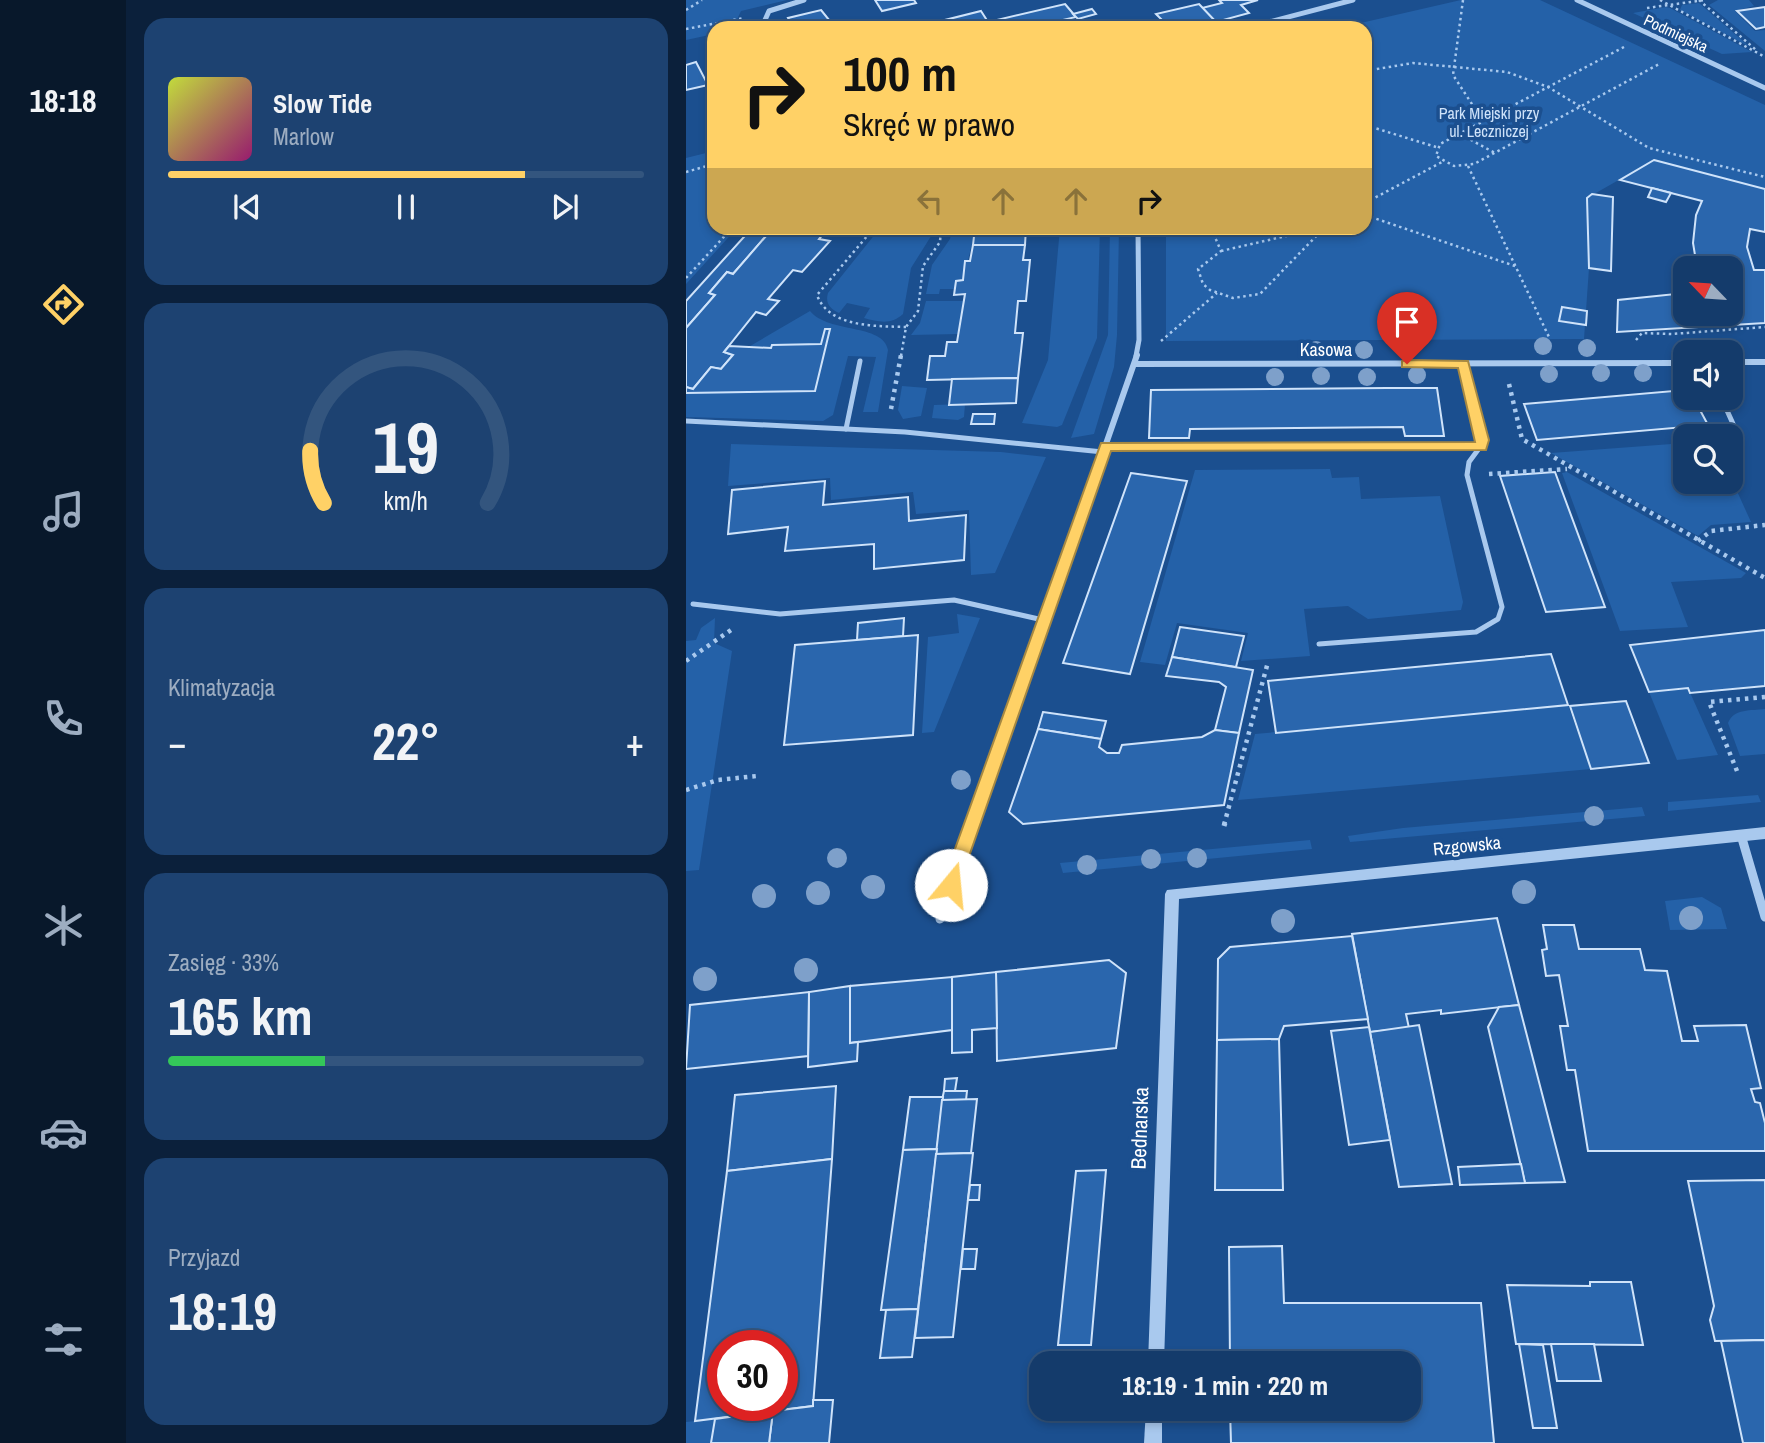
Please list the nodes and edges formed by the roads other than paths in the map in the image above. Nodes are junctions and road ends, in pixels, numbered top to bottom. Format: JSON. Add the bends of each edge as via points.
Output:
{"nodes":[{"id":1,"x":804,"y":0,"type":"edge"},
{"id":2,"x":1353,"y":0,"type":"edge"},
{"id":3,"x":1577,"y":0,"type":"edge"},
{"id":4,"x":765,"y":21,"type":"edge"},
{"id":5,"x":1273,"y":21,"type":"edge"},
{"id":6,"x":1765,"y":88,"type":"edge"},
{"id":7,"x":1138,"y":235,"type":"edge"},
{"id":8,"x":860,"y":361,"type":"dead end"},
{"id":9,"x":1743,"y":362,"type":"edge"},
{"id":10,"x":1765,"y":362,"type":"edge"},
{"id":11,"x":1673,"y":363,"type":"edge"},
{"id":12,"x":1135,"y":364,"type":"junction"},
{"id":13,"x":1464,"y":364,"type":"junction"},
{"id":14,"x":686,"y":421,"type":"edge"},
{"id":15,"x":846,"y":429,"type":"junction"},
{"id":16,"x":1481,"y":447,"type":"junction"},
{"id":17,"x":1104,"y":449,"type":"junction"},
{"id":18,"x":693,"y":604,"type":"dead end"},
{"id":19,"x":1043,"y":620,"type":"junction"},
{"id":20,"x":1319,"y":644,"type":"dead end"},
{"id":21,"x":1765,"y":833,"type":"edge"},
{"id":22,"x":1741,"y":835,"type":"junction"},
{"id":23,"x":1172,"y":894,"type":"joint"},
{"id":24,"x":1765,"y":917,"type":"edge"},
{"id":25,"x":940,"y":919,"type":"dead end"},
{"id":26,"x":1156,"y":1351,"type":"edge"},
{"id":27,"x":1154,"y":1421,"type":"edge"},
{"id":28,"x":1153,"y":1443,"type":"edge"}],
"edges":[{"from":1,"to":4,"type":"street","via":[[769,11]]},
{"from":2,"to":5,"type":"street"},
{"from":3,"to":6,"type":"street","name":"Podmiejska"},
{"from":7,"to":12,"type":"street"},
{"from":8,"to":15,"type":"lane"},
{"from":9,"to":10,"type":"street"},
{"from":11,"to":13,"type":"street","name":"Kasowa"},
{"from":12,"to":13,"type":"street","name":"Kasowa"},
{"from":12,"to":17,"type":"street"},
{"from":13,"to":16,"type":"lane"},
{"from":14,"to":15,"type":"lane"},
{"from":15,"to":17,"type":"lane"},
{"from":16,"to":17,"type":"lane"},
{"from":16,"to":20,"type":"lane","via":[[1469,462],[1467,475],[1502,607],[1498,619],[1476,632]]},
{"from":17,"to":19,"type":"street"},
{"from":18,"to":19,"type":"lane","via":[[780,614],[954,600]]},
{"from":19,"to":25,"type":"street"},
{"from":21,"to":22,"type":"street","name":"Rzgowska"},
{"from":22,"to":23,"type":"street","name":"Rzgowska"},
{"from":22,"to":24,"type":"street"},
{"from":23,"to":26,"type":"street","name":"Bednarska"},
{"from":27,"to":28,"type":"street"}]}
